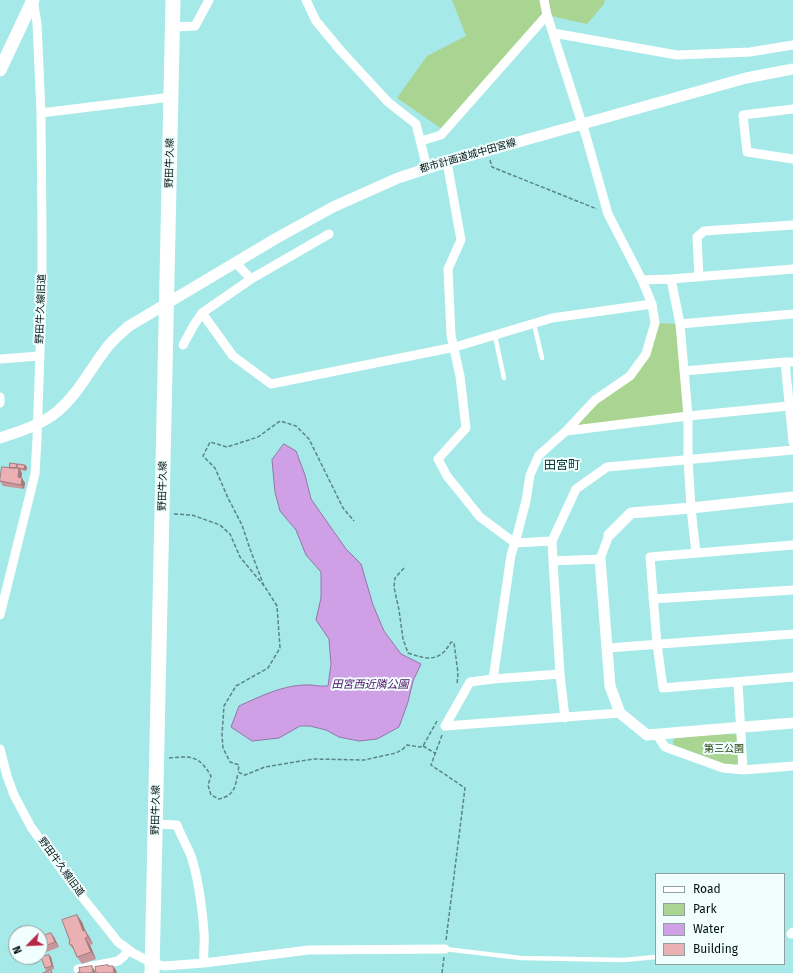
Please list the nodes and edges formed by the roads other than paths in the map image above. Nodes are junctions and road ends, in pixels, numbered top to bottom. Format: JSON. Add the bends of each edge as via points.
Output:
{"nodes":[{"id":1,"x":33,"y":0,"type":"edge"},
{"id":2,"x":173,"y":0,"type":"edge"},
{"id":3,"x":209,"y":0,"type":"edge"},
{"id":4,"x":306,"y":0,"type":"edge"},
{"id":5,"x":544,"y":0,"type":"edge"},
{"id":6,"x":547,"y":14,"type":"junction"},
{"id":7,"x":173,"y":27,"type":"junction"},
{"id":8,"x":553,"y":33,"type":"junction"},
{"id":9,"x":793,"y":45,"type":"edge"},
{"id":10,"x":793,"y":69,"type":"edge"},
{"id":11,"x":0,"y":70,"type":"edge"},
{"id":12,"x":171,"y":97,"type":"junction"},
{"id":13,"x":793,"y":109,"type":"edge"},
{"id":14,"x":40,"y":113,"type":"junction"},
{"id":15,"x":582,"y":124,"type":"junction"},
{"id":16,"x":421,"y":141,"type":"junction"},
{"id":17,"x":793,"y":159,"type":"edge"},
{"id":18,"x":447,"y":162,"type":"junction"},
{"id":19,"x":427,"y":168,"type":"junction"},
{"id":20,"x":793,"y":225,"type":"edge"},
{"id":21,"x":329,"y":234,"type":"dead end"},
{"id":22,"x":236,"y":263,"type":"junction"},
{"id":23,"x":793,"y":269,"type":"edge"},
{"id":24,"x":699,"y":277,"type":"junction"},
{"id":25,"x":251,"y":279,"type":"junction"},
{"id":26,"x":671,"y":279,"type":"junction"},
{"id":27,"x":642,"y":280,"type":"junction"},
{"id":28,"x":167,"y":303,"type":"junction"},
{"id":29,"x":652,"y":304,"type":"junction"},
{"id":30,"x":202,"y":313,"type":"junction"},
{"id":31,"x":793,"y":314,"type":"edge"},
{"id":32,"x":534,"y":324,"type":"junction"},
{"id":33,"x":680,"y":324,"type":"junction"},
{"id":34,"x":495,"y":336,"type":"junction"},
{"id":35,"x":183,"y":345,"type":"dead end"},
{"id":36,"x":455,"y":347,"type":"junction"},
{"id":37,"x":39,"y":356,"type":"junction"},
{"id":38,"x":542,"y":358,"type":"dead end"},
{"id":39,"x":0,"y":359,"type":"edge"},
{"id":40,"x":789,"y":362,"type":"edge"},
{"id":41,"x":684,"y":371,"type":"junction"},
{"id":42,"x":504,"y":378,"type":"dead end"},
{"id":43,"x":0,"y":397,"type":"edge"},
{"id":44,"x":0,"y":403,"type":"edge"},
{"id":45,"x":789,"y":406,"type":"junction"},
{"id":46,"x":688,"y":416,"type":"junction"},
{"id":47,"x":38,"y":424,"type":"junction"},
{"id":48,"x":566,"y":431,"type":"junction"},
{"id":49,"x":0,"y":438,"type":"edge"},
{"id":50,"x":793,"y":442,"type":"edge"},
{"id":51,"x":793,"y":450,"type":"edge"},
{"id":52,"x":688,"y":459,"type":"junction"},
{"id":53,"x":793,"y":497,"type":"edge"},
{"id":54,"x":691,"y":508,"type":"junction"},
{"id":55,"x":609,"y":535,"type":"joint"},
{"id":56,"x":552,"y":541,"type":"junction"},
{"id":57,"x":515,"y":543,"type":"junction"},
{"id":58,"x":793,"y":545,"type":"edge"},
{"id":59,"x":696,"y":553,"type":"junction"},
{"id":60,"x":600,"y":559,"type":"junction"},
{"id":61,"x":553,"y":561,"type":"junction"},
{"id":62,"x":793,"y":590,"type":"edge"},
{"id":63,"x":653,"y":599,"type":"junction"},
{"id":64,"x":0,"y":615,"type":"edge"},
{"id":65,"x":793,"y":634,"type":"edge"},
{"id":66,"x":657,"y":644,"type":"junction"},
{"id":67,"x":608,"y":648,"type":"junction"},
{"id":68,"x":560,"y":674,"type":"junction"},
{"id":69,"x":793,"y":677,"type":"edge"},
{"id":70,"x":493,"y":679,"type":"junction"},
{"id":71,"x":738,"y":682,"type":"junction"},
{"id":72,"x":620,"y":713,"type":"junction"},
{"id":73,"x":565,"y":718,"type":"junction"},
{"id":74,"x":793,"y":724,"type":"edge"},
{"id":75,"x":740,"y":727,"type":"junction"},
{"id":76,"x":657,"y":735,"type":"junction"},
{"id":77,"x":0,"y":749,"type":"edge"},
{"id":78,"x":793,"y":766,"type":"edge"},
{"id":79,"x":743,"y":770,"type":"junction"},
{"id":80,"x":155,"y":824,"type":"junction"},
{"id":81,"x":445,"y":949,"type":"joint"},
{"id":82,"x":128,"y":950,"type":"junction"},
{"id":83,"x":655,"y":957,"type":"edge"},
{"id":84,"x":204,"y":963,"type":"junction"},
{"id":85,"x":152,"y":968,"type":"edge"},
{"id":86,"x":78,"y":969,"type":"edge"}],
"edges":[{"from":1,"to":11,"type":"main road"},
{"from":1,"to":14,"type":"street","name":"野田牛久線旧道","via":[[37,23]]},
{"from":2,"to":7,"type":"main road","name":"野田牛久線"},
{"from":3,"to":7,"type":"street","via":[[195,26]]},
{"from":4,"to":16,"type":"street","via":[[316,21],[341,51],[388,102],[416,124]]},
{"from":5,"to":6,"type":"street"},
{"from":6,"to":8,"type":"street"},
{"from":6,"to":16,"type":"street","via":[[441,135]]},
{"from":7,"to":12,"type":"main road","name":"野田牛久線"},
{"from":8,"to":9,"type":"street","via":[[677,55],[750,52]]},
{"from":8,"to":15,"type":"street"},
{"from":10,"to":15,"type":"street","name":"都市計画道城中田宮線","via":[[746,78]]},
{"from":12,"to":14,"type":"street"},
{"from":12,"to":28,"type":"main road","name":"野田牛久線"},
{"from":13,"to":17,"type":"street","via":[[743,115],[747,152]]},
{"from":14,"to":37,"type":"street","name":"野田牛久線旧道","via":[[42,279]]},
{"from":15,"to":18,"type":"street","name":"都市計画道城中田宮線"},
{"from":15,"to":27,"type":"street","via":[[608,214]]},
{"from":16,"to":19,"type":"street"},
{"from":18,"to":19,"type":"street","name":"都市計画道城中田宮線"},
{"from":18,"to":36,"type":"street","via":[[461,240],[448,269],[451,335]]},
{"from":19,"to":22,"type":"street","name":"都市計画道城中田宮線","via":[[353,197]]},
{"from":20,"to":24,"type":"street","via":[[704,231],[697,237]]},
{"from":21,"to":25,"type":"street"},
{"from":22,"to":25,"type":"street"},
{"from":22,"to":28,"type":"street","name":"都市計画道城中田宮線"},
{"from":23,"to":24,"type":"street"},
{"from":24,"to":26,"type":"street"},
{"from":25,"to":30,"type":"street"},
{"from":26,"to":27,"type":"street"},
{"from":26,"to":33,"type":"street"},
{"from":27,"to":29,"type":"street"},
{"from":28,"to":47,"type":"street","name":"都市計画道城中田宮線","via":[[117,336],[73,396]]},
{"from":28,"to":80,"type":"main road","name":"野田牛久線","via":[[162,514],[161,758]]},
{"from":29,"to":32,"type":"street","via":[[552,318]]},
{"from":29,"to":48,"type":"street","via":[[654,322],[646,354],[630,376],[595,400]]},
{"from":30,"to":35,"type":"street"},
{"from":30,"to":36,"type":"street","via":[[233,356],[271,384]]},
{"from":31,"to":33,"type":"street"},
{"from":32,"to":34,"type":"street"},
{"from":32,"to":38,"type":"lane"},
{"from":33,"to":41,"type":"street"},
{"from":34,"to":36,"type":"street"},
{"from":34,"to":42,"type":"lane"},
{"from":36,"to":57,"type":"street","via":[[466,428],[438,459],[446,476],[480,517]]},
{"from":37,"to":39,"type":"street"},
{"from":37,"to":47,"type":"street","name":"野田牛久線旧道"},
{"from":40,"to":41,"type":"street"},
{"from":40,"to":45,"type":"street"},
{"from":41,"to":46,"type":"street"},
{"from":43,"to":44,"type":"street"},
{"from":45,"to":46,"type":"street"},
{"from":45,"to":50,"type":"street"},
{"from":46,"to":48,"type":"street"},
{"from":46,"to":52,"type":"street"},
{"from":47,"to":49,"type":"street","name":"都市計画道城中田宮線"},
{"from":47,"to":64,"type":"street","name":"野田牛久線旧道","via":[[34,474]]},
{"from":48,"to":57,"type":"street","via":[[539,455],[530,475]]},
{"from":51,"to":52,"type":"street"},
{"from":52,"to":54,"type":"street"},
{"from":52,"to":56,"type":"street","via":[[607,467],[576,489]]},
{"from":53,"to":54,"type":"street"},
{"from":54,"to":55,"type":"street","via":[[632,513]]},
{"from":54,"to":59,"type":"street"},
{"from":55,"to":60,"type":"street"},
{"from":56,"to":57,"type":"street"},
{"from":56,"to":61,"type":"street"},
{"from":57,"to":70,"type":"street","via":[[511,555]]},
{"from":58,"to":59,"type":"street"},
{"from":59,"to":63,"type":"street","via":[[650,557]]},
{"from":60,"to":61,"type":"street"},
{"from":60,"to":67,"type":"street"},
{"from":61,"to":68,"type":"street"},
{"from":62,"to":63,"type":"street"},
{"from":63,"to":66,"type":"street"},
{"from":65,"to":66,"type":"street"},
{"from":66,"to":67,"type":"street"},
{"from":66,"to":71,"type":"street","via":[[663,688]]},
{"from":67,"to":72,"type":"street","via":[[610,686]]},
{"from":68,"to":70,"type":"street"},
{"from":68,"to":73,"type":"street"},
{"from":69,"to":71,"type":"street"},
{"from":70,"to":73,"type":"street","via":[[470,682],[445,726]]},
{"from":71,"to":75,"type":"street"},
{"from":72,"to":73,"type":"street"},
{"from":72,"to":76,"type":"street","via":[[647,736]]},
{"from":74,"to":75,"type":"street"},
{"from":75,"to":76,"type":"street"},
{"from":75,"to":79,"type":"street"},
{"from":76,"to":79,"type":"street","via":[[665,747],[723,768]]},
{"from":77,"to":82,"type":"street","name":"野田牛久線旧道","via":[[14,795],[31,827],[108,931]]},
{"from":78,"to":79,"type":"street"},
{"from":80,"to":84,"type":"street","via":[[177,825],[191,856],[202,908]]},
{"from":80,"to":85,"type":"main road","name":"野田牛久線"},
{"from":81,"to":83,"type":"lane","via":[[521,958],[623,960]]},
{"from":81,"to":84,"type":"street","via":[[309,950]]},
{"from":82,"to":85,"type":"street","name":"野田牛久線旧道"},
{"from":82,"to":86,"type":"street","via":[[118,961]]},
{"from":84,"to":85,"type":"street"}]}
